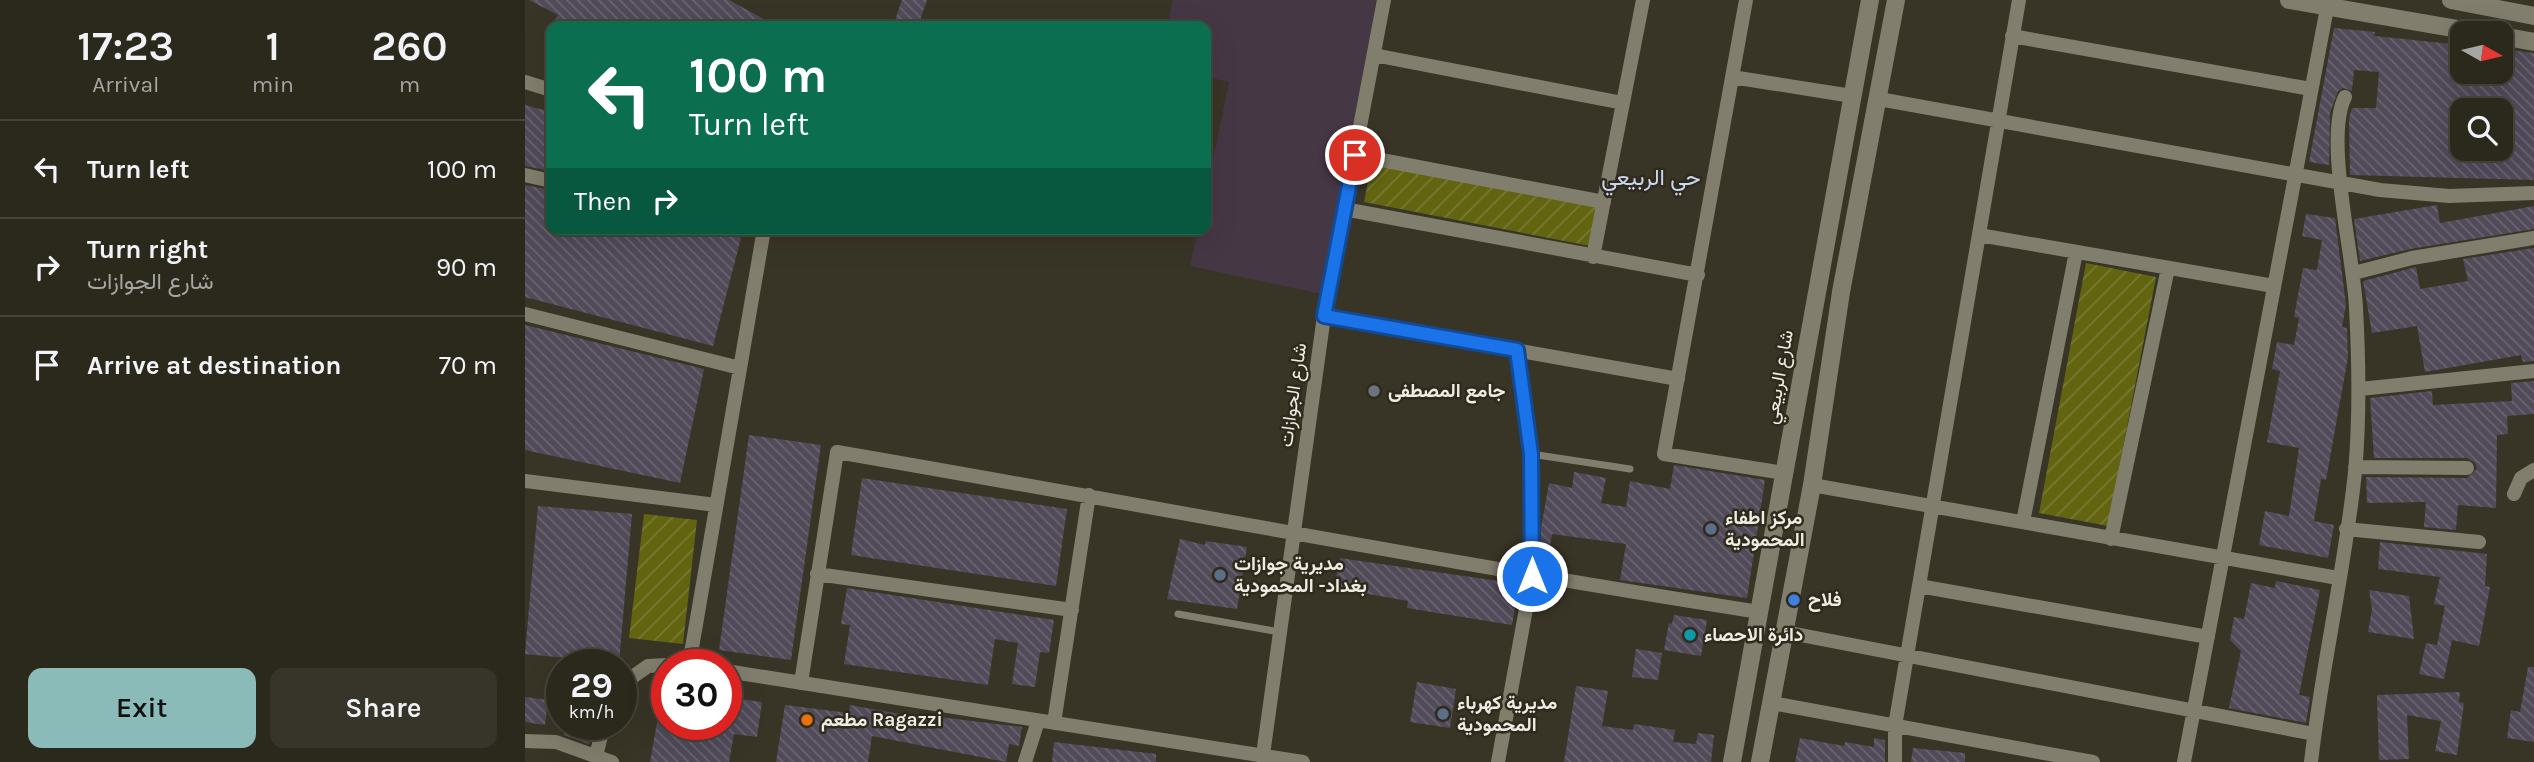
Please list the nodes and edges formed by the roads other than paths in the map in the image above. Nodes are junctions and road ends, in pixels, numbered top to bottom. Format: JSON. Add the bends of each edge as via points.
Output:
{"nodes":[{"id":1,"x":1384,"y":0,"type":"edge"},
{"id":2,"x":1746,"y":0,"type":"edge"},
{"id":3,"x":1870,"y":0,"type":"edge"},
{"id":4,"x":1896,"y":0,"type":"edge"},
{"id":5,"x":2019,"y":0,"type":"edge"},
{"id":6,"x":2289,"y":0,"type":"edge"},
{"id":7,"x":2451,"y":0,"type":"edge"},
{"id":8,"x":1639,"y":1,"type":"edge"},
{"id":9,"x":2472,"y":2,"type":"edge"},
{"id":10,"x":2327,"y":8,"type":"junction"},
{"id":11,"x":2534,"y":16,"type":"edge"},
{"id":12,"x":2450,"y":28,"type":"edge"},
{"id":13,"x":2012,"y":36,"type":"junction"},
{"id":14,"x":2513,"y":38,"type":"edge"},
{"id":15,"x":2534,"y":42,"type":"edge"},
{"id":16,"x":1374,"y":55,"type":"junction"},
{"id":17,"x":1732,"y":77,"type":"junction"},
{"id":18,"x":525,"y":82,"type":"edge"},
{"id":19,"x":546,"y":88,"type":"edge"},
{"id":20,"x":2311,"y":89,"type":"junction"},
{"id":21,"x":1852,"y":96,"type":"junction"},
{"id":22,"x":2345,"y":97,"type":"dead end"},
{"id":23,"x":1879,"y":99,"type":"junction"},
{"id":24,"x":1623,"y":103,"type":"junction"},
{"id":25,"x":1998,"y":121,"type":"junction"},
{"id":26,"x":1355,"y":155,"type":"junction"},
{"id":27,"x":2295,"y":174,"type":"junction"},
{"id":28,"x":525,"y":175,"type":"edge"},
{"id":29,"x":546,"y":180,"type":"edge"},
{"id":30,"x":2340,"y":183,"type":"junction"},
{"id":31,"x":2534,"y":193,"type":"edge"},
{"id":32,"x":1604,"y":202,"type":"junction"},
{"id":33,"x":1345,"y":209,"type":"junction"},
{"id":34,"x":1979,"y":234,"type":"junction"},
{"id":35,"x":762,"y":235,"type":"edge"},
{"id":36,"x":2534,"y":238,"type":"edge"},
{"id":37,"x":2076,"y":252,"type":"junction"},
{"id":38,"x":1593,"y":257,"type":"junction"},
{"id":39,"x":1821,"y":262,"type":"junction"},
{"id":40,"x":2168,"y":268,"type":"junction"},
{"id":41,"x":1846,"y":271,"type":"junction"},
{"id":42,"x":2354,"y":274,"type":"junction"},
{"id":43,"x":1698,"y":275,"type":"junction"},
{"id":44,"x":2274,"y":286,"type":"junction"},
{"id":45,"x":1814,"y":302,"type":"junction"},
{"id":46,"x":1839,"y":307,"type":"junction"},
{"id":47,"x":525,"y":314,"type":"edge"},
{"id":48,"x":1324,"y":316,"type":"junction"},
{"id":49,"x":1517,"y":350,"type":"junction"},
{"id":50,"x":740,"y":368,"type":"junction"},
{"id":51,"x":2534,"y":371,"type":"edge"},
{"id":52,"x":1678,"y":379,"type":"junction"},
{"id":53,"x":2360,"y":389,"type":"junction"},
{"id":54,"x":1531,"y":454,"type":"junction"},
{"id":55,"x":2355,"y":467,"type":"junction"},
{"id":56,"x":2467,"y":468,"type":"dead end"},
{"id":57,"x":1630,"y":469,"type":"dead end"},
{"id":58,"x":2534,"y":470,"type":"edge"},
{"id":59,"x":1784,"y":473,"type":"junction"},
{"id":60,"x":525,"y":481,"type":"edge"},
{"id":61,"x":1812,"y":485,"type":"junction"},
{"id":62,"x":1089,"y":495,"type":"junction"},
{"id":63,"x":2514,"y":495,"type":"dead end"},
{"id":64,"x":716,"y":505,"type":"junction"},
{"id":65,"x":1933,"y":506,"type":"junction"},
{"id":66,"x":2024,"y":523,"type":"junction"},
{"id":67,"x":2346,"y":529,"type":"junction"},
{"id":68,"x":1294,"y":531,"type":"junction"},
{"id":69,"x":2111,"y":539,"type":"junction"},
{"id":70,"x":2479,"y":542,"type":"dead end"},
{"id":71,"x":2222,"y":559,"type":"junction"},
{"id":72,"x":817,"y":574,"type":"junction"},
{"id":73,"x":1532,"y":576,"type":"junction"},
{"id":74,"x":2338,"y":579,"type":"junction"},
{"id":75,"x":1919,"y":586,"type":"junction"},
{"id":76,"x":1072,"y":610,"type":"junction"},
{"id":77,"x":1759,"y":612,"type":"junction"},
{"id":78,"x":1178,"y":614,"type":"dead end"},
{"id":79,"x":1280,"y":632,"type":"junction"},
{"id":80,"x":1785,"y":632,"type":"junction"},
{"id":81,"x":2208,"y":636,"type":"junction"},
{"id":82,"x":692,"y":649,"type":"edge"},
{"id":83,"x":1907,"y":655,"type":"junction"},
{"id":84,"x":742,"y":674,"type":"edge"},
{"id":85,"x":801,"y":683,"type":"junction"},
{"id":86,"x":1772,"y":703,"type":"junction"},
{"id":87,"x":2194,"y":711,"type":"junction"},
{"id":88,"x":1038,"y":720,"type":"junction"},
{"id":89,"x":1054,"y":723,"type":"junction"},
{"id":90,"x":1895,"y":726,"type":"junction"},
{"id":91,"x":2314,"y":734,"type":"junction"},
{"id":92,"x":600,"y":740,"type":"edge"},
{"id":93,"x":525,"y":741,"type":"edge"},
{"id":94,"x":596,"y":756,"type":"junction"},
{"id":95,"x":1263,"y":759,"type":"edge"},
{"id":96,"x":612,"y":762,"type":"edge"},
{"id":97,"x":1025,"y":762,"type":"edge"},
{"id":98,"x":1303,"y":762,"type":"edge"},
{"id":99,"x":1498,"y":762,"type":"edge"},
{"id":100,"x":1732,"y":762,"type":"edge"},
{"id":101,"x":1760,"y":762,"type":"edge"},
{"id":102,"x":1895,"y":762,"type":"edge"},
{"id":103,"x":2093,"y":762,"type":"edge"},
{"id":104,"x":2184,"y":762,"type":"edge"},
{"id":105,"x":2311,"y":762,"type":"edge"}],
"edges":[{"from":1,"to":16,"type":"street","name":"شارع الجوازات"},
{"from":2,"to":17,"type":"street"},
{"from":3,"to":21,"type":"street","name":"شارع الربيعي"},
{"from":4,"to":23,"type":"street"},
{"from":5,"to":13,"type":"street"},
{"from":6,"to":10,"type":"street"},
{"from":7,"to":9,"type":"street"},
{"from":8,"to":24,"type":"street"},
{"from":9,"to":11,"type":"street"},
{"from":10,"to":12,"type":"street"},
{"from":10,"to":20,"type":"street"},
{"from":13,"to":20,"type":"street"},
{"from":13,"to":25,"type":"street"},
{"from":14,"to":15,"type":"street"},
{"from":16,"to":24,"type":"street"},
{"from":16,"to":26,"type":"street","name":"شارع الجوازات"},
{"from":17,"to":21,"type":"street"},
{"from":17,"to":43,"type":"street"},
{"from":18,"to":19,"type":"street"},
{"from":20,"to":27,"type":"street"},
{"from":21,"to":39,"type":"street","name":"شارع الربيعي"},
{"from":22,"to":30,"type":"street","via":[[2339,110]]},
{"from":23,"to":25,"type":"street"},
{"from":23,"to":41,"type":"street"},
{"from":24,"to":32,"type":"street"},
{"from":25,"to":27,"type":"street"},
{"from":25,"to":34,"type":"street"},
{"from":26,"to":32,"type":"street"},
{"from":26,"to":33,"type":"street","name":"شارع الجوازات"},
{"from":27,"to":30,"type":"street"},
{"from":27,"to":44,"type":"street"},
{"from":28,"to":29,"type":"street"},
{"from":30,"to":31,"type":"street","via":[[2449,196]]},
{"from":30,"to":42,"type":"street"},
{"from":32,"to":38,"type":"street"},
{"from":33,"to":38,"type":"street"},
{"from":33,"to":48,"type":"street","name":"شارع الجوازات"},
{"from":34,"to":37,"type":"street"},
{"from":34,"to":65,"type":"street"},
{"from":35,"to":50,"type":"street"},
{"from":36,"to":42,"type":"street","via":[[2412,257]]},
{"from":37,"to":40,"type":"street"},
{"from":37,"to":66,"type":"street"},
{"from":38,"to":43,"type":"street"},
{"from":39,"to":41,"type":"street","via":[[1822,275],[1829,280]]},
{"from":39,"to":45,"type":"street","name":"شارع الربيعي"},
{"from":40,"to":44,"type":"street"},
{"from":40,"to":69,"type":"street"},
{"from":41,"to":46,"type":"street"},
{"from":42,"to":53,"type":"street"},
{"from":43,"to":52,"type":"street"},
{"from":44,"to":71,"type":"street"},
{"from":45,"to":46,"type":"street","via":[[1830,293]]},
{"from":45,"to":59,"type":"street","name":"شارع الربيعي"},
{"from":46,"to":61,"type":"street"},
{"from":47,"to":50,"type":"street"},
{"from":48,"to":49,"type":"street"},
{"from":48,"to":68,"type":"street","name":"شارع الجوازات"},
{"from":49,"to":52,"type":"street"},
{"from":49,"to":54,"type":"street"},
{"from":50,"to":64,"type":"street"},
{"from":51,"to":53,"type":"street"},
{"from":52,"to":59,"type":"street","via":[[1664,454]]},
{"from":53,"to":55,"type":"street"},
{"from":54,"to":57,"type":"lane"},
{"from":54,"to":73,"type":"street"},
{"from":55,"to":56,"type":"street"},
{"from":55,"to":67,"type":"street"},
{"from":58,"to":63,"type":"street","via":[[2521,478]]},
{"from":59,"to":77,"type":"street","name":"شارع الربيعي"},
{"from":60,"to":64,"type":"street"},
{"from":61,"to":65,"type":"street"},
{"from":61,"to":80,"type":"street"},
{"from":62,"to":68,"type":"street"},
{"from":62,"to":72,"type":"street","via":[[837,452]]},
{"from":62,"to":76,"type":"street"},
{"from":64,"to":82,"type":"street"},
{"from":65,"to":66,"type":"street"},
{"from":65,"to":75,"type":"street"},
{"from":66,"to":69,"type":"street"},
{"from":67,"to":70,"type":"street"},
{"from":67,"to":74,"type":"street"},
{"from":68,"to":73,"type":"street"},
{"from":68,"to":79,"type":"street","name":"شارع الجوازات"},
{"from":69,"to":71,"type":"street"},
{"from":71,"to":74,"type":"street"},
{"from":71,"to":81,"type":"street"},
{"from":72,"to":76,"type":"street"},
{"from":72,"to":85,"type":"street"},
{"from":73,"to":77,"type":"street"},
{"from":73,"to":99,"type":"street"},
{"from":74,"to":91,"type":"street"},
{"from":75,"to":81,"type":"street"},
{"from":75,"to":83,"type":"street"},
{"from":76,"to":89,"type":"street"},
{"from":77,"to":100,"type":"street","name":"شارع الربيعي"},
{"from":78,"to":79,"type":"lane"},
{"from":79,"to":95,"type":"street","name":"شارع الجوازات"},
{"from":80,"to":83,"type":"street"},
{"from":80,"to":86,"type":"street"},
{"from":81,"to":87,"type":"street"},
{"from":83,"to":87,"type":"street"},
{"from":83,"to":90,"type":"street"},
{"from":84,"to":85,"type":"street"},
{"from":85,"to":88,"type":"street"},
{"from":86,"to":90,"type":"street"},
{"from":86,"to":101,"type":"street"},
{"from":87,"to":91,"type":"street"},
{"from":87,"to":104,"type":"street"},
{"from":88,"to":89,"type":"street"},
{"from":88,"to":97,"type":"street"},
{"from":89,"to":95,"type":"street"},
{"from":90,"to":102,"type":"street"},
{"from":90,"to":103,"type":"street"},
{"from":91,"to":105,"type":"street"},
{"from":92,"to":94,"type":"street"},
{"from":93,"to":94,"type":"street","via":[[556,742]]},
{"from":94,"to":96,"type":"street"},
{"from":95,"to":98,"type":"street"}]}
